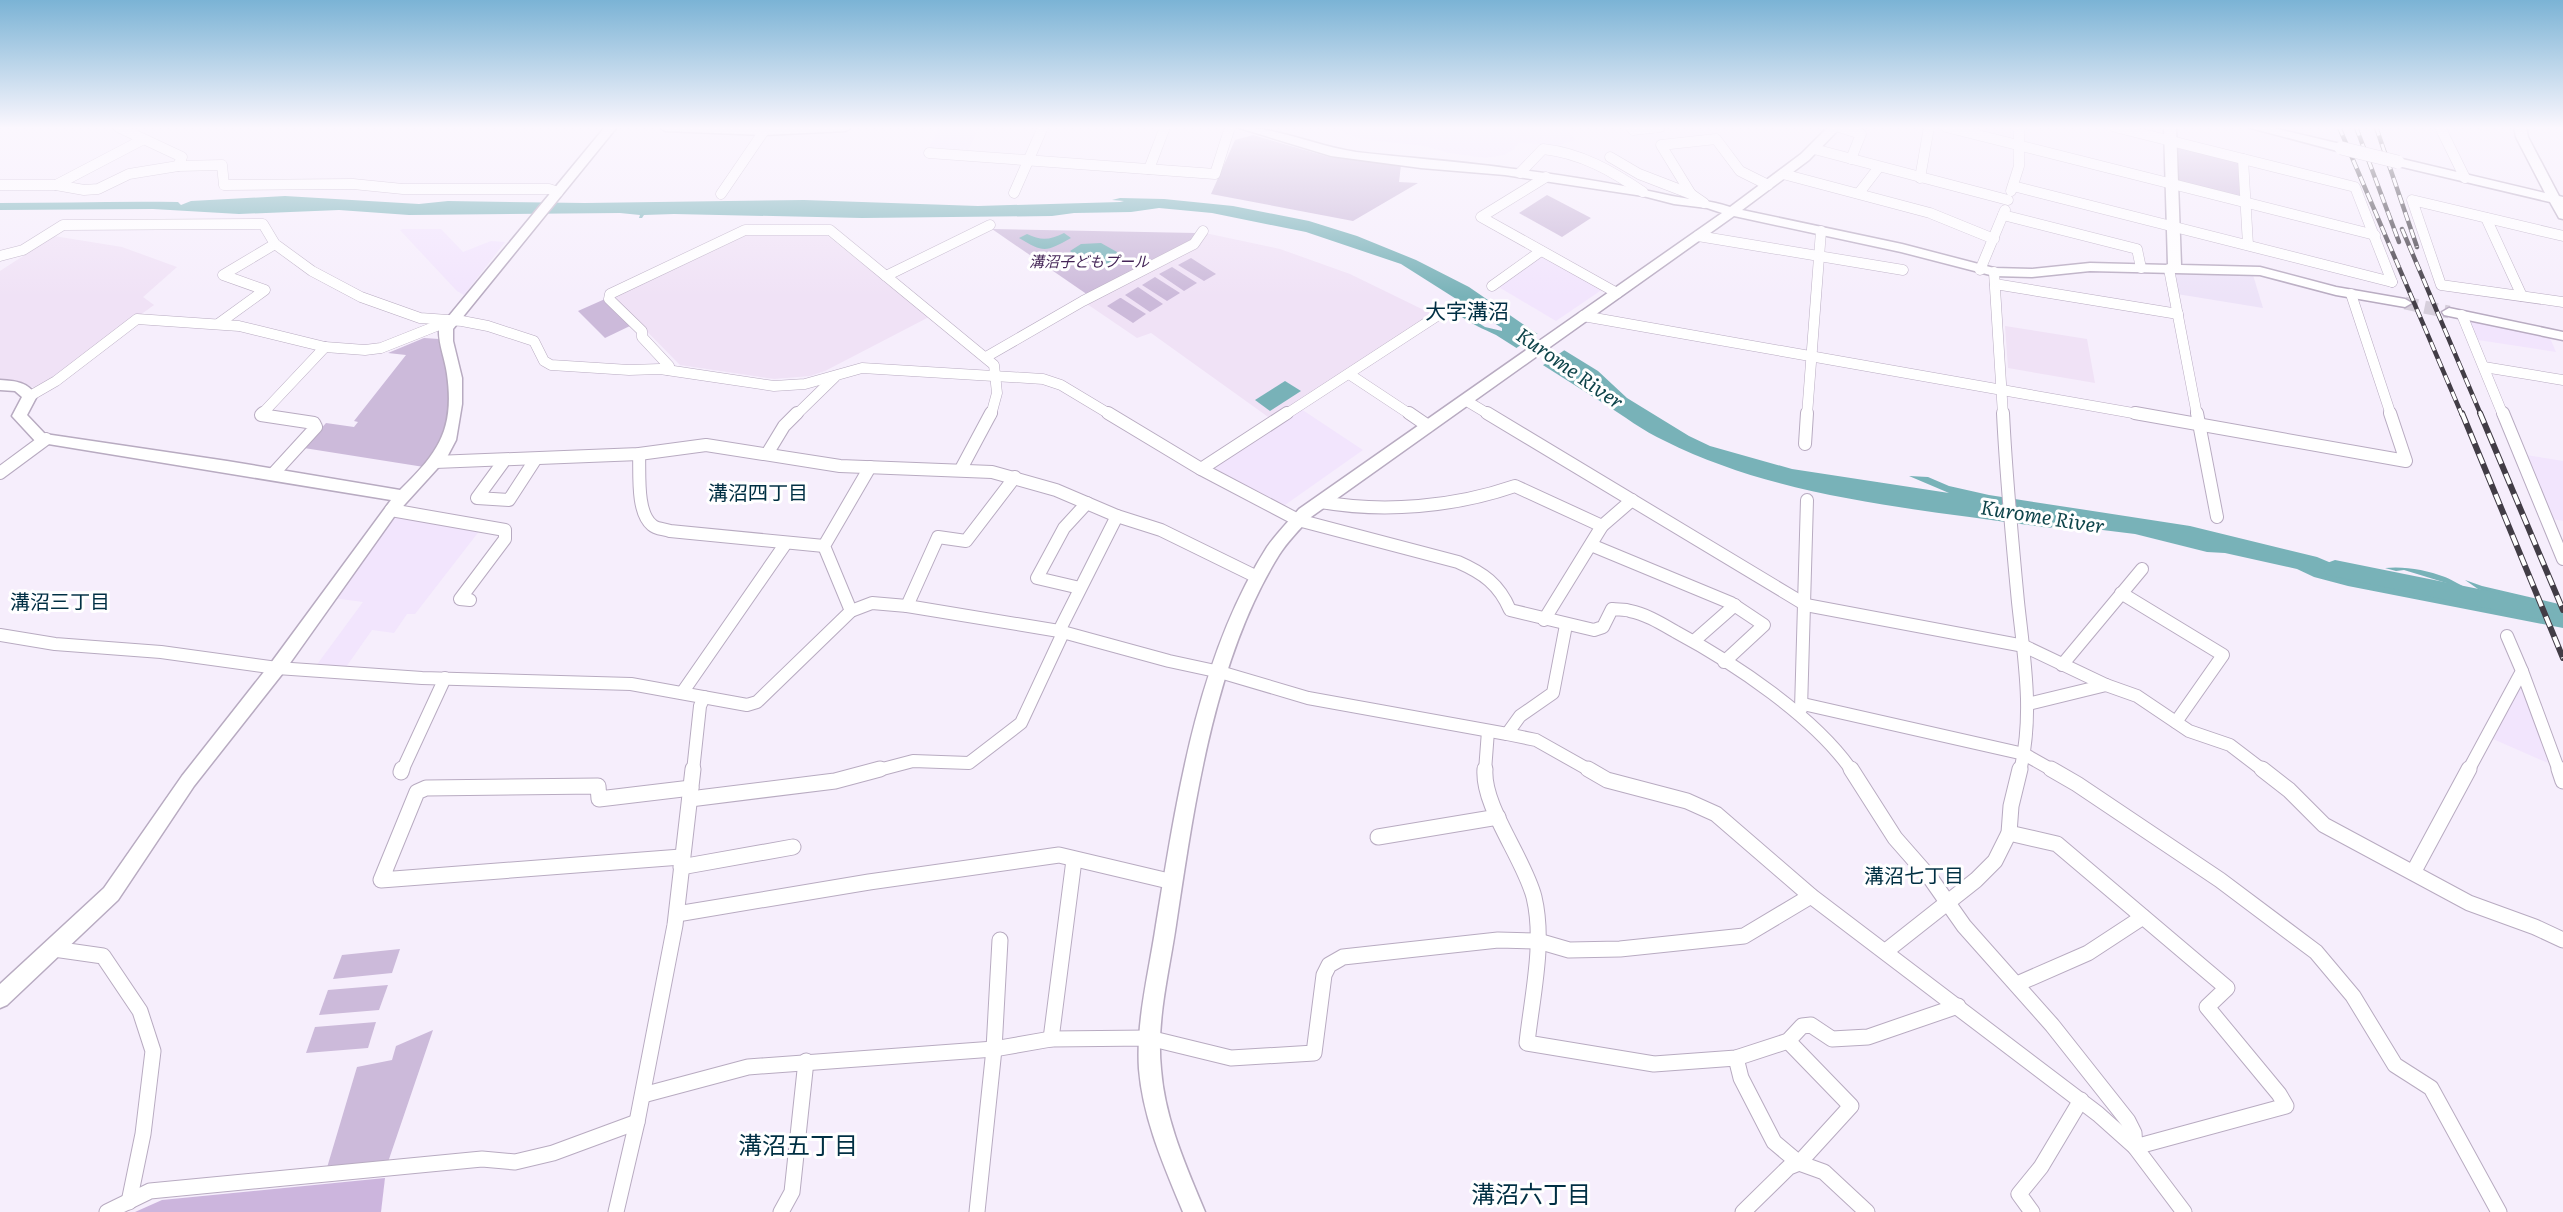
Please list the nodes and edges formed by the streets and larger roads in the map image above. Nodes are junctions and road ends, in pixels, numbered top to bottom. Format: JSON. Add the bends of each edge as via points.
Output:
{"nodes":[{"id":1,"x":59,"y":184,"type":"edge"},
{"id":2,"x":109,"y":184,"type":"edge"},
{"id":3,"x":224,"y":184,"type":"edge"},
{"id":4,"x":565,"y":184,"type":"edge"},
{"id":5,"x":729,"y":184,"type":"edge"},
{"id":6,"x":1018,"y":184,"type":"edge"},
{"id":7,"x":1535,"y":184,"type":"edge"},
{"id":8,"x":1588,"y":184,"type":"edge"},
{"id":9,"x":1631,"y":184,"type":"edge"},
{"id":10,"x":1657,"y":184,"type":"edge"},
{"id":11,"x":1685,"y":184,"type":"edge"},
{"id":12,"x":1765,"y":184,"type":"edge"},
{"id":13,"x":1821,"y":184,"type":"edge"},
{"id":14,"x":1866,"y":184,"type":"edge"},
{"id":15,"x":1941,"y":184,"type":"edge"},
{"id":16,"x":2171,"y":184,"type":"joint"},
{"id":17,"x":2244,"y":184,"type":"edge"},
{"id":18,"x":2341,"y":184,"type":"edge"},
{"id":19,"x":2489,"y":184,"type":"edge"},
{"id":20,"x":2549,"y":184,"type":"edge"},
{"id":21,"x":0,"y":185,"type":"edge"},
{"id":22,"x":56,"y":185,"type":"junction"},
{"id":23,"x":1768,"y":185,"type":"joint"},
{"id":24,"x":2013,"y":186,"type":"joint"},
{"id":25,"x":558,"y":192,"type":"junction"},
{"id":26,"x":1643,"y":192,"type":"junction"},
{"id":27,"x":1014,"y":193,"type":"dead end"},
{"id":28,"x":1859,"y":193,"type":"junction"},
{"id":29,"x":722,"y":194,"type":"dead end"},
{"id":30,"x":1691,"y":194,"type":"junction"},
{"id":31,"x":2558,"y":199,"type":"edge"},
{"id":32,"x":2007,"y":201,"type":"junction"},
{"id":33,"x":1704,"y":203,"type":"junction"},
{"id":34,"x":2245,"y":203,"type":"junction"},
{"id":35,"x":1732,"y":212,"type":"junction"},
{"id":36,"x":2003,"y":215,"type":"junction"},
{"id":37,"x":2563,"y":215,"type":"edge"},
{"id":38,"x":2486,"y":218,"type":"junction"},
{"id":39,"x":990,"y":225,"type":"dead end"},
{"id":40,"x":2172,"y":226,"type":"junction"},
{"id":41,"x":1203,"y":231,"type":"dead end"},
{"id":42,"x":1821,"y":231,"type":"junction"},
{"id":43,"x":2375,"y":235,"type":"junction"},
{"id":44,"x":1698,"y":236,"type":"junction"},
{"id":45,"x":2563,"y":236,"type":"edge"},
{"id":46,"x":1994,"y":239,"type":"junction"},
{"id":47,"x":275,"y":244,"type":"junction"},
{"id":48,"x":2248,"y":245,"type":"junction"},
{"id":49,"x":1541,"y":251,"type":"junction"},
{"id":50,"x":0,"y":256,"type":"edge"},
{"id":51,"x":1820,"y":256,"type":"junction"},
{"id":52,"x":2141,"y":268,"type":"junction"},
{"id":53,"x":1903,"y":270,"type":"dead end"},
{"id":54,"x":1980,"y":270,"type":"junction"},
{"id":55,"x":2172,"y":270,"type":"junction"},
{"id":56,"x":886,"y":276,"type":"junction"},
{"id":57,"x":1995,"y":278,"type":"junction"},
{"id":58,"x":1492,"y":286,"type":"dead end"},
{"id":59,"x":1617,"y":293,"type":"junction"},
{"id":60,"x":2351,"y":294,"type":"junction"},
{"id":61,"x":2522,"y":296,"type":"junction"},
{"id":62,"x":2563,"y":302,"type":"edge"},
{"id":63,"x":2405,"y":303,"type":"tunnel mouth"},
{"id":64,"x":2456,"y":313,"type":"joint"},
{"id":65,"x":2178,"y":314,"type":"junction"},
{"id":66,"x":1440,"y":315,"type":"dead end"},
{"id":67,"x":1583,"y":316,"type":"junction"},
{"id":68,"x":451,"y":321,"type":"junction"},
{"id":69,"x":218,"y":324,"type":"junction"},
{"id":70,"x":2563,"y":336,"type":"edge"},
{"id":71,"x":325,"y":347,"type":"junction"},
{"id":72,"x":986,"y":357,"type":"junction"},
{"id":73,"x":1814,"y":357,"type":"junction"},
{"id":74,"x":2484,"y":367,"type":"junction"},
{"id":75,"x":668,"y":370,"type":"junction"},
{"id":76,"x":1348,"y":374,"type":"junction"},
{"id":77,"x":838,"y":375,"type":"junction"},
{"id":78,"x":997,"y":375,"type":"junction"},
{"id":79,"x":2563,"y":380,"type":"edge"},
{"id":80,"x":0,"y":385,"type":"edge"},
{"id":81,"x":2002,"y":390,"type":"junction"},
{"id":82,"x":30,"y":396,"type":"junction"},
{"id":83,"x":1465,"y":400,"type":"junction"},
{"id":84,"x":2200,"y":425,"type":"junction"},
{"id":85,"x":1428,"y":426,"type":"junction"},
{"id":86,"x":46,"y":439,"type":"junction"},
{"id":87,"x":1805,"y":444,"type":"dead end"},
{"id":88,"x":639,"y":454,"type":"junction"},
{"id":89,"x":767,"y":454,"type":"junction"},
{"id":90,"x":535,"y":460,"type":"junction"},
{"id":91,"x":504,"y":461,"type":"junction"},
{"id":92,"x":435,"y":462,"type":"junction"},
{"id":93,"x":870,"y":466,"type":"junction"},
{"id":94,"x":961,"y":469,"type":"junction"},
{"id":95,"x":1202,"y":469,"type":"junction"},
{"id":96,"x":0,"y":472,"type":"edge"},
{"id":97,"x":273,"y":474,"type":"junction"},
{"id":98,"x":1015,"y":477,"type":"junction"},
{"id":99,"x":402,"y":496,"type":"junction"},
{"id":100,"x":1632,"y":500,"type":"junction"},
{"id":101,"x":1807,"y":500,"type":"dead end"},
{"id":102,"x":1321,"y":502,"type":"junction"},
{"id":103,"x":1087,"y":503,"type":"junction"},
{"id":104,"x":391,"y":510,"type":"junction"},
{"id":105,"x":1117,"y":516,"type":"junction"},
{"id":106,"x":2217,"y":517,"type":"dead end"},
{"id":107,"x":1298,"y":520,"type":"junction"},
{"id":108,"x":1602,"y":526,"type":"junction"},
{"id":109,"x":786,"y":543,"type":"junction"},
{"id":110,"x":1591,"y":545,"type":"junction"},
{"id":111,"x":824,"y":546,"type":"junction"},
{"id":112,"x":2563,"y":559,"type":"edge"},
{"id":113,"x":2142,"y":568,"type":"dead end"},
{"id":114,"x":1257,"y":577,"type":"junction"},
{"id":115,"x":1080,"y":588,"type":"junction"},
{"id":116,"x":2121,"y":593,"type":"junction"},
{"id":117,"x":470,"y":600,"type":"dead end"},
{"id":118,"x":1735,"y":605,"type":"junction"},
{"id":119,"x":1806,"y":605,"type":"junction"},
{"id":120,"x":907,"y":606,"type":"junction"},
{"id":121,"x":851,"y":611,"type":"junction"},
{"id":122,"x":1544,"y":620,"type":"junction"},
{"id":123,"x":1566,"y":625,"type":"junction"},
{"id":124,"x":1061,"y":632,"type":"junction"},
{"id":125,"x":0,"y":635,"type":"edge"},
{"id":126,"x":2507,"y":636,"type":"dead end"},
{"id":127,"x":1694,"y":641,"type":"junction"},
{"id":128,"x":2024,"y":646,"type":"junction"},
{"id":129,"x":1724,"y":662,"type":"junction"},
{"id":130,"x":2062,"y":665,"type":"junction"},
{"id":131,"x":277,"y":668,"type":"junction"},
{"id":132,"x":2522,"y":670,"type":"junction"},
{"id":133,"x":1220,"y":672,"type":"junction"},
{"id":134,"x":445,"y":678,"type":"junction"},
{"id":135,"x":2106,"y":685,"type":"junction"},
{"id":136,"x":682,"y":693,"type":"junction"},
{"id":137,"x":704,"y":697,"type":"junction"},
{"id":138,"x":2028,"y":704,"type":"junction"},
{"id":139,"x":1800,"y":710,"type":"junction"},
{"id":140,"x":2176,"y":722,"type":"junction"},
{"id":141,"x":1488,"y":731,"type":"junction"},
{"id":142,"x":1507,"y":734,"type":"junction"},
{"id":143,"x":2024,"y":754,"type":"junction"},
{"id":144,"x":401,"y":772,"type":"dead end"},
{"id":145,"x":2563,"y":781,"type":"edge"},
{"id":146,"x":690,"y":793,"type":"junction"},
{"id":147,"x":1498,"y":817,"type":"junction"},
{"id":148,"x":2009,"y":833,"type":"junction"},
{"id":149,"x":1378,"y":837,"type":"dead end"},
{"id":150,"x":793,"y":847,"type":"dead end"},
{"id":151,"x":1074,"y":860,"type":"junction"},
{"id":152,"x":681,"y":862,"type":"junction"},
{"id":153,"x":2414,"y":871,"type":"junction"},
{"id":154,"x":1173,"y":882,"type":"junction"},
{"id":155,"x":1811,"y":896,"type":"junction"},
{"id":156,"x":1946,"y":902,"type":"junction"},
{"id":157,"x":677,"y":914,"type":"junction"},
{"id":158,"x":2143,"y":916,"type":"junction"},
{"id":159,"x":1000,"y":940,"type":"dead end"},
{"id":160,"x":2563,"y":940,"type":"edge"},
{"id":161,"x":1538,"y":941,"type":"junction"},
{"id":162,"x":54,"y":950,"type":"junction"},
{"id":163,"x":1886,"y":951,"type":"junction"},
{"id":164,"x":2017,"y":984,"type":"junction"},
{"id":165,"x":0,"y":998,"type":"edge"},
{"id":166,"x":1958,"y":1006,"type":"junction"},
{"id":167,"x":1149,"y":1038,"type":"junction"},
{"id":168,"x":1051,"y":1039,"type":"junction"},
{"id":169,"x":1788,"y":1041,"type":"junction"},
{"id":170,"x":994,"y":1049,"type":"junction"},
{"id":171,"x":1736,"y":1058,"type":"junction"},
{"id":172,"x":806,"y":1061,"type":"junction"},
{"id":173,"x":643,"y":1095,"type":"junction"},
{"id":174,"x":2081,"y":1100,"type":"junction"},
{"id":175,"x":638,"y":1122,"type":"junction"},
{"id":176,"x":2135,"y":1147,"type":"junction"},
{"id":177,"x":1799,"y":1163,"type":"junction"},
{"id":178,"x":129,"y":1202,"type":"junction"},
{"id":179,"x":1189,"y":1210,"type":"edge"},
{"id":180,"x":107,"y":1212,"type":"edge"},
{"id":181,"x":615,"y":1212,"type":"edge"},
{"id":182,"x":781,"y":1212,"type":"edge"},
{"id":183,"x":977,"y":1212,"type":"edge"},
{"id":184,"x":1743,"y":1212,"type":"edge"},
{"id":185,"x":1867,"y":1212,"type":"edge"},
{"id":186,"x":2032,"y":1212,"type":"edge"},
{"id":187,"x":2184,"y":1212,"type":"edge"},
{"id":188,"x":2499,"y":1212,"type":"edge"}],
"edges":[{"from":1,"to":22,"type":"street"},
{"from":2,"to":22,"type":"street","via":[[84,190]]},
{"from":3,"to":25,"type":"street"},
{"from":4,"to":25,"type":"street"},
{"from":5,"to":29,"type":"street"},
{"from":6,"to":27,"type":"street"},
{"from":7,"to":49,"type":"street","via":[[1481,217]]},
{"from":8,"to":26,"type":"street"},
{"from":9,"to":26,"type":"street"},
{"from":10,"to":30,"type":"street"},
{"from":11,"to":30,"type":"street"},
{"from":12,"to":23,"type":"street"},
{"from":13,"to":28,"type":"street"},
{"from":14,"to":28,"type":"street"},
{"from":15,"to":32,"type":"street"},
{"from":16,"to":34,"type":"street"},
{"from":16,"to":40,"type":"street"},
{"from":17,"to":34,"type":"street"},
{"from":18,"to":43,"type":"street","via":[[2355,187]]},
{"from":19,"to":31,"type":"street"},
{"from":20,"to":31,"type":"street"},
{"from":21,"to":22,"type":"street"},
{"from":23,"to":35,"type":"street"},
{"from":24,"to":32,"type":"street"},
{"from":24,"to":40,"type":"street"},
{"from":25,"to":68,"type":"street"},
{"from":26,"to":33,"type":"street"},
{"from":28,"to":46,"type":"street","via":[[1930,213]]},
{"from":30,"to":33,"type":"street"},
{"from":31,"to":37,"type":"street"},
{"from":32,"to":36,"type":"street"},
{"from":33,"to":35,"type":"street"},
{"from":34,"to":43,"type":"street"},
{"from":34,"to":48,"type":"street"},
{"from":35,"to":42,"type":"street"},
{"from":35,"to":44,"type":"street"},
{"from":36,"to":46,"type":"street"},
{"from":36,"to":52,"type":"street","via":[[2137,249]]},
{"from":38,"to":45,"type":"street"},
{"from":38,"to":61,"type":"street"},
{"from":38,"to":61,"type":"street","via":[[2412,200],[2441,285]]},
{"from":39,"to":56,"type":"street"},
{"from":40,"to":48,"type":"street"},
{"from":40,"to":55,"type":"street"},
{"from":41,"to":72,"type":"street","via":[[1194,244]]},
{"from":42,"to":51,"type":"street"},
{"from":42,"to":54,"type":"street"},
{"from":43,"to":48,"type":"street","via":[[2392,282]]},
{"from":44,"to":51,"type":"street"},
{"from":44,"to":59,"type":"street"},
{"from":46,"to":54,"type":"street"},
{"from":47,"to":50,"type":"street","via":[[263,224],[63,225],[23,250]]},
{"from":47,"to":68,"type":"street","via":[[312,271],[361,297],[420,318]]},
{"from":47,"to":69,"type":"street","via":[[223,275],[265,290]]},
{"from":49,"to":58,"type":"street"},
{"from":49,"to":59,"type":"street"},
{"from":51,"to":53,"type":"street"},
{"from":51,"to":73,"type":"street"},
{"from":52,"to":55,"type":"street"},
{"from":52,"to":57,"type":"street","via":[[2080,267]]},
{"from":54,"to":57,"type":"street"},
{"from":55,"to":60,"type":"street","via":[[2260,271]]},
{"from":55,"to":65,"type":"street"},
{"from":56,"to":72,"type":"street"},
{"from":56,"to":75,"type":"street","via":[[830,230],[745,230],[610,294],[609,298],[669,366]]},
{"from":57,"to":65,"type":"street"},
{"from":57,"to":81,"type":"street"},
{"from":59,"to":67,"type":"street"},
{"from":60,"to":63,"type":"street"},
{"from":60,"to":84,"type":"street","via":[[2406,461]]},
{"from":61,"to":62,"type":"street"},
{"from":64,"to":70,"type":"street"},
{"from":64,"to":74,"type":"street"},
{"from":65,"to":84,"type":"street"},
{"from":66,"to":76,"type":"street"},
{"from":67,"to":73,"type":"street"},
{"from":67,"to":83,"type":"street"},
{"from":68,"to":71,"type":"street","via":[[381,348]]},
{"from":68,"to":75,"type":"street","via":[[488,326],[534,341],[541,359],[551,365]]},
{"from":68,"to":92,"type":"street","via":[[444,340],[455,378],[453,415],[446,447]]},
{"from":69,"to":71,"type":"street"},
{"from":69,"to":82,"type":"street","via":[[137,319],[56,381]]},
{"from":71,"to":97,"type":"street","via":[[261,415],[314,423],[316,427]]},
{"from":72,"to":78,"type":"street"},
{"from":73,"to":81,"type":"street"},
{"from":73,"to":87,"type":"street"},
{"from":74,"to":79,"type":"street"},
{"from":74,"to":112,"type":"street"},
{"from":75,"to":77,"type":"street","via":[[774,386],[805,384]]},
{"from":76,"to":85,"type":"street"},
{"from":76,"to":95,"type":"street"},
{"from":77,"to":78,"type":"street","via":[[862,368]]},
{"from":77,"to":89,"type":"street","via":[[784,426]]},
{"from":78,"to":94,"type":"street","via":[[994,411]]},
{"from":78,"to":95,"type":"street","via":[[1043,379],[1061,385]]},
{"from":80,"to":82,"type":"street","via":[[19,386]]},
{"from":81,"to":84,"type":"street"},
{"from":81,"to":128,"type":"street","via":[[2007,488]]},
{"from":82,"to":86,"type":"street","via":[[19,416]]},
{"from":83,"to":85,"type":"street"},
{"from":83,"to":100,"type":"street"},
{"from":84,"to":106,"type":"street"},
{"from":85,"to":102,"type":"street"},
{"from":86,"to":96,"type":"street"},
{"from":86,"to":97,"type":"street"},
{"from":88,"to":89,"type":"street","via":[[706,445]]},
{"from":88,"to":90,"type":"street"},
{"from":88,"to":109,"type":"street","via":[[641,497],[647,520],[653,526]]},
{"from":89,"to":93,"type":"street","via":[[840,466]]},
{"from":90,"to":91,"type":"street"},
{"from":90,"to":91,"type":"street","via":[[508,500],[477,498]]},
{"from":91,"to":92,"type":"street"},
{"from":92,"to":99,"type":"street"},
{"from":93,"to":94,"type":"street"},
{"from":93,"to":111,"type":"street"},
{"from":94,"to":98,"type":"street"},
{"from":95,"to":107,"type":"street"},
{"from":97,"to":99,"type":"street"},
{"from":98,"to":103,"type":"street"},
{"from":98,"to":120,"type":"street","via":[[966,541],[938,537]]},
{"from":99,"to":104,"type":"street"},
{"from":100,"to":108,"type":"street"},
{"from":100,"to":119,"type":"street"},
{"from":101,"to":119,"type":"street"},
{"from":102,"to":107,"type":"street"},
{"from":102,"to":108,"type":"street","via":[[1396,506],[1496,494],[1515,486]]},
{"from":103,"to":105,"type":"street"},
{"from":103,"to":115,"type":"street","via":[[1064,528],[1037,578]]},
{"from":104,"to":117,"type":"street","via":[[505,530],[505,539],[460,599]]},
{"from":104,"to":131,"type":"street"},
{"from":105,"to":114,"type":"street","via":[[1161,530]]},
{"from":105,"to":115,"type":"street"},
{"from":107,"to":114,"type":"street"},
{"from":107,"to":122,"type":"street","via":[[1472,568],[1503,592],[1510,610]]},
{"from":108,"to":110,"type":"street"},
{"from":109,"to":111,"type":"street"},
{"from":109,"to":136,"type":"street"},
{"from":110,"to":118,"type":"street"},
{"from":110,"to":122,"type":"street"},
{"from":111,"to":121,"type":"street"},
{"from":113,"to":116,"type":"street"},
{"from":114,"to":133,"type":"street"},
{"from":115,"to":124,"type":"street"},
{"from":116,"to":130,"type":"street"},
{"from":116,"to":140,"type":"street","via":[[2223,655]]},
{"from":118,"to":127,"type":"street"},
{"from":118,"to":129,"type":"street","via":[[1764,625]]},
{"from":119,"to":128,"type":"street"},
{"from":119,"to":139,"type":"street"},
{"from":120,"to":121,"type":"street","via":[[872,603]]},
{"from":120,"to":124,"type":"street"},
{"from":121,"to":137,"type":"street","via":[[757,702],[747,705]]},
{"from":122,"to":123,"type":"street"},
{"from":123,"to":127,"type":"street","via":[[1594,630],[1603,627],[1612,609],[1620,607]]},
{"from":123,"to":142,"type":"street","via":[[1553,693],[1530,708],[1509,727]]},
{"from":124,"to":133,"type":"street"},
{"from":124,"to":146,"type":"street","via":[[1021,723],[969,764],[913,761],[835,781]]},
{"from":125,"to":131,"type":"street"},
{"from":126,"to":132,"type":"street"},
{"from":127,"to":129,"type":"street"},
{"from":128,"to":130,"type":"street"},
{"from":128,"to":138,"type":"street"},
{"from":129,"to":139,"type":"street"},
{"from":130,"to":135,"type":"street"},
{"from":131,"to":134,"type":"street"},
{"from":131,"to":162,"type":"street","via":[[188,781],[111,894]]},
{"from":132,"to":145,"type":"street"},
{"from":132,"to":153,"type":"street"},
{"from":133,"to":141,"type":"street","via":[[1308,698]]},
{"from":133,"to":154,"type":"street","via":[[1189,795]]},
{"from":134,"to":136,"type":"street","via":[[632,684]]},
{"from":134,"to":144,"type":"street"},
{"from":135,"to":138,"type":"street"},
{"from":135,"to":140,"type":"street","via":[[2137,696]]},
{"from":136,"to":137,"type":"street"},
{"from":137,"to":146,"type":"street"},
{"from":138,"to":143,"type":"street"},
{"from":139,"to":143,"type":"street"},
{"from":139,"to":156,"type":"street","via":[[1832,745],[1892,833]]},
{"from":140,"to":153,"type":"street","via":[[2189,731],[2230,744],[2289,790],[2324,825]]},
{"from":141,"to":142,"type":"street"},
{"from":141,"to":147,"type":"street","via":[[1484,781]]},
{"from":142,"to":155,"type":"street","via":[[1536,740],[1607,780],[1688,801],[1716,814]]},
{"from":143,"to":148,"type":"street","via":[[2011,806]]},
{"from":143,"to":188,"type":"street","via":[[2077,784],[2200,867],[2322,958],[2353,996],[2395,1065],[2431,1088]]},
{"from":146,"to":152,"type":"street"},
{"from":146,"to":152,"type":"street","via":[[599,799],[597,786],[426,788],[417,792],[381,880]]},
{"from":147,"to":149,"type":"street"},
{"from":147,"to":161,"type":"street","via":[[1522,863],[1534,898]]},
{"from":148,"to":156,"type":"street","via":[[1986,871]]},
{"from":148,"to":158,"type":"street","via":[[2057,844]]},
{"from":150,"to":152,"type":"street"},
{"from":151,"to":154,"type":"street"},
{"from":151,"to":157,"type":"street","via":[[1059,855]]},
{"from":151,"to":168,"type":"street"},
{"from":152,"to":157,"type":"street"},
{"from":153,"to":160,"type":"street","via":[[2469,903]]},
{"from":154,"to":167,"type":"street"},
{"from":155,"to":161,"type":"street","via":[[1744,936],[1620,949],[1569,950]]},
{"from":155,"to":163,"type":"street"},
{"from":156,"to":163,"type":"street"},
{"from":156,"to":164,"type":"street"},
{"from":157,"to":173,"type":"street"},
{"from":158,"to":164,"type":"street","via":[[2088,953]]},
{"from":158,"to":176,"type":"street","via":[[2227,988],[2208,1007],[2286,1106]]},
{"from":159,"to":170,"type":"street"},
{"from":161,"to":167,"type":"street","via":[[1467,942],[1343,957],[1329,965],[1324,975],[1314,1053],[1231,1058]]},
{"from":161,"to":171,"type":"street","via":[[1527,1043],[1654,1064]]},
{"from":162,"to":165,"type":"street"},
{"from":162,"to":178,"type":"street","via":[[103,956],[140,1011],[153,1051],[143,1134]]},
{"from":163,"to":166,"type":"street"},
{"from":164,"to":176,"type":"street","via":[[2128,1121]]},
{"from":166,"to":169,"type":"street","via":[[1868,1037],[1832,1039],[1810,1025],[1802,1026]]},
{"from":166,"to":174,"type":"street"},
{"from":167,"to":168,"type":"street"},
{"from":167,"to":179,"type":"street","via":[[1160,1125]]},
{"from":168,"to":170,"type":"street"},
{"from":169,"to":171,"type":"street"},
{"from":169,"to":177,"type":"street","via":[[1851,1106]]},
{"from":170,"to":172,"type":"street"},
{"from":170,"to":183,"type":"street"},
{"from":171,"to":177,"type":"street","via":[[1741,1078],[1774,1142]]},
{"from":172,"to":173,"type":"street","via":[[748,1067]]},
{"from":172,"to":182,"type":"street","via":[[792,1192]]},
{"from":173,"to":175,"type":"street"},
{"from":174,"to":176,"type":"street"},
{"from":174,"to":186,"type":"street","via":[[2041,1167],[2019,1194]]},
{"from":175,"to":178,"type":"street","via":[[553,1154],[515,1162],[483,1159],[150,1191]]},
{"from":175,"to":181,"type":"street"},
{"from":176,"to":187,"type":"street"},
{"from":177,"to":184,"type":"street","via":[[1789,1167]]},
{"from":177,"to":185,"type":"street","via":[[1824,1172]]},
{"from":178,"to":180,"type":"street"}]}
